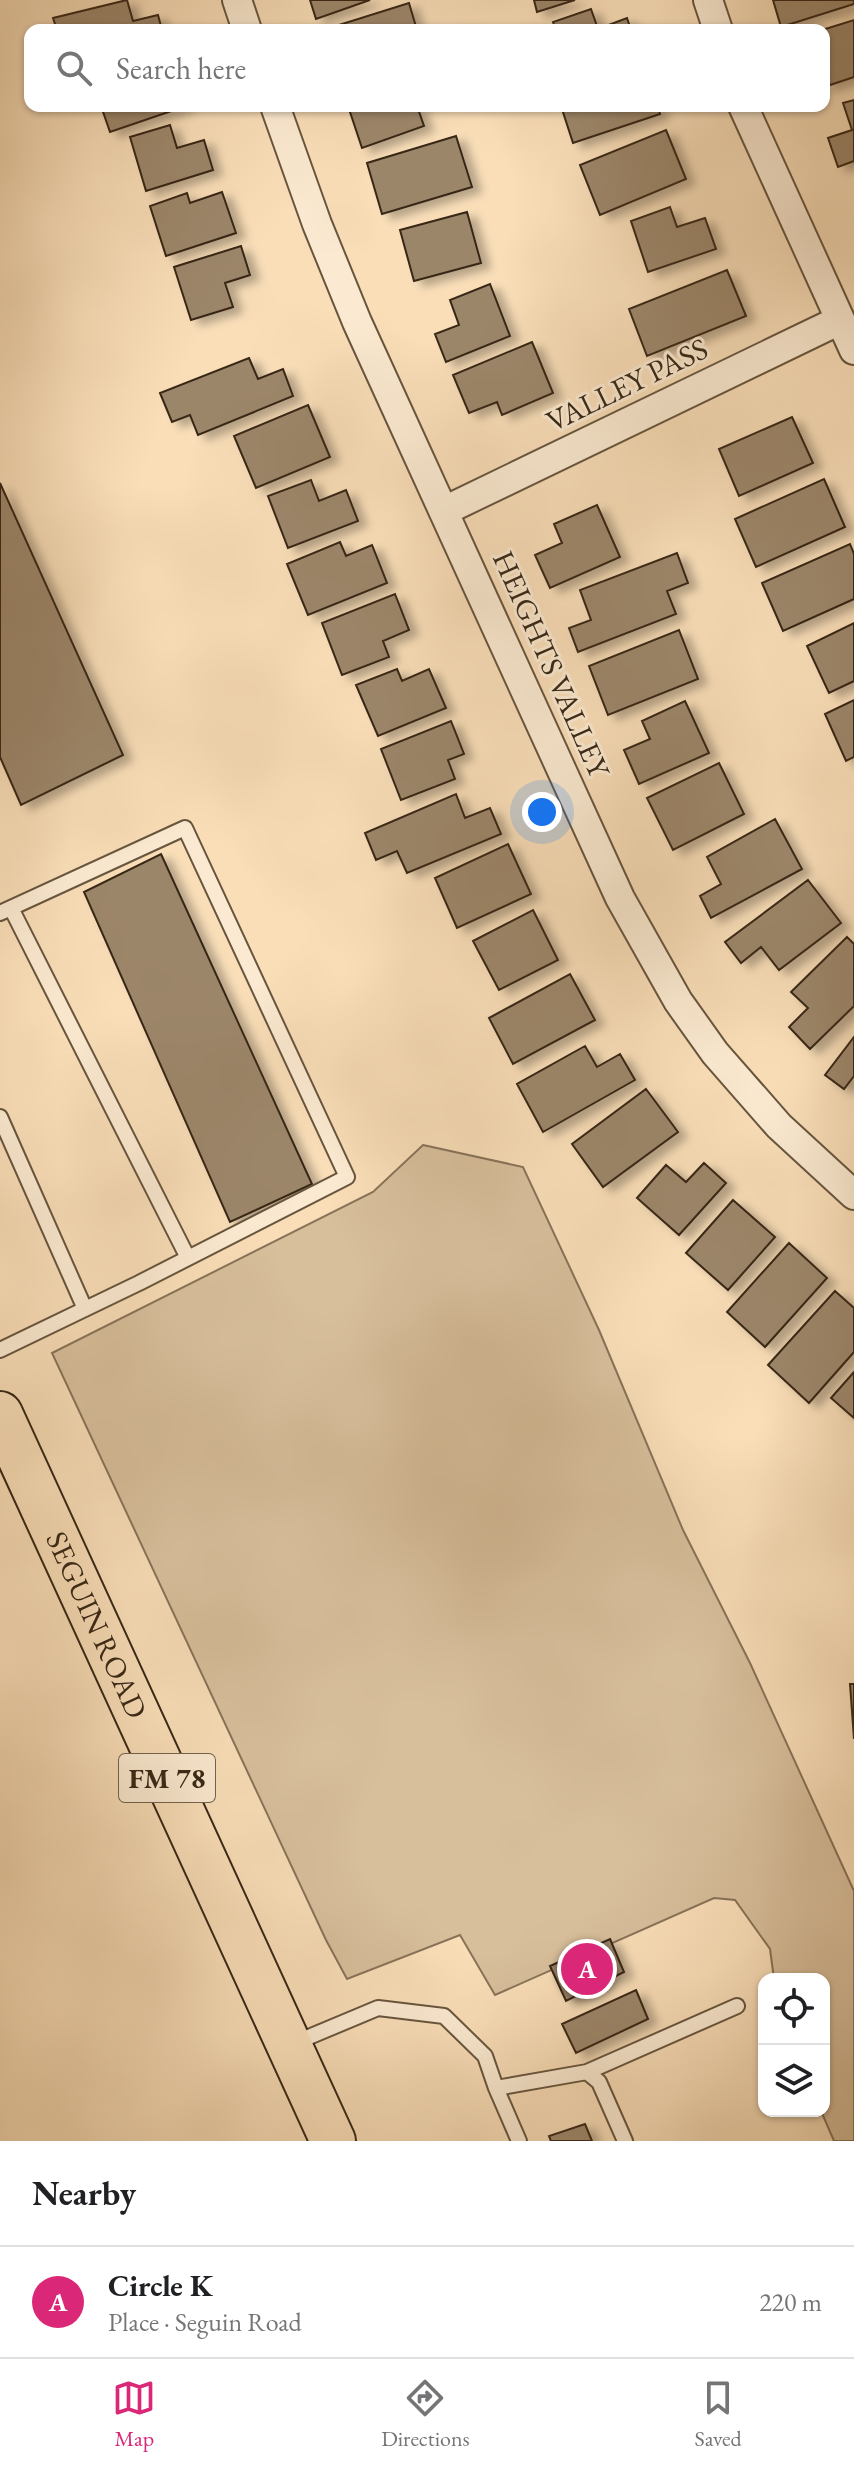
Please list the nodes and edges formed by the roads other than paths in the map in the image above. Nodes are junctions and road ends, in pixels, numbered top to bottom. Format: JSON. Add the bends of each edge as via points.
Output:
{"nodes":[{"id":1,"x":237,"y":0,"type":"edge"},
{"id":2,"x":708,"y":0,"type":"edge"},
{"id":3,"x":245,"y":24,"type":"edge"},
{"id":4,"x":716,"y":24,"type":"edge"},
{"id":5,"x":277,"y":112,"type":"edge"},
{"id":6,"x":746,"y":112,"type":"edge"},
{"id":7,"x":840,"y":320,"type":"junction"},
{"id":8,"x":854,"y":350,"type":"edge"},
{"id":9,"x":444,"y":511,"type":"junction"},
{"id":10,"x":6,"y":910,"type":"edge"},
{"id":11,"x":0,"y":1117,"type":"edge"},
{"id":12,"x":854,"y":1195,"type":"edge"},
{"id":13,"x":188,"y":1258,"type":"junction"},
{"id":14,"x":85,"y":1309,"type":"junction"},
{"id":15,"x":0,"y":1350,"type":"edge"},
{"id":16,"x":0,"y":1414,"type":"edge"},
{"id":17,"x":737,"y":2006,"type":"dead end"},
{"id":18,"x":290,"y":2045,"type":"junction"},
{"id":19,"x":587,"y":2072,"type":"junction"},
{"id":20,"x":496,"y":2088,"type":"junction"},
{"id":21,"x":333,"y":2141,"type":"edge"},
{"id":22,"x":519,"y":2141,"type":"edge"},
{"id":23,"x":625,"y":2141,"type":"edge"}],
"edges":[{"from":1,"to":3,"type":"street"},
{"from":2,"to":4,"type":"street"},
{"from":5,"to":9,"type":"street","name":"HEIGHTS VALLEY","via":[[357,322]]},
{"from":6,"to":7,"type":"street"},
{"from":7,"to":8,"type":"street"},
{"from":7,"to":9,"type":"street","name":"VALLEY PASS"},
{"from":9,"to":12,"type":"street","name":"HEIGHTS VALLEY","via":[[620,898],[678,1001],[779,1126]]},
{"from":10,"to":13,"type":"lane"},
{"from":10,"to":13,"type":"lane","via":[[185,828],[347,1177]]},
{"from":11,"to":14,"type":"lane"},
{"from":13,"to":14,"type":"lane"},
{"from":14,"to":15,"type":"lane"},
{"from":16,"to":18,"type":"main road","name":"SEGUIN ROAD","number":"FM 78"},
{"from":17,"to":19,"type":"lane"},
{"from":18,"to":20,"type":"lane","via":[[378,2008],[444,2016],[485,2056]]},
{"from":18,"to":21,"type":"main road","name":"SEGUIN ROAD","number":"FM 78"},
{"from":19,"to":20,"type":"lane"},
{"from":19,"to":23,"type":"lane","via":[[599,2082]]},
{"from":20,"to":22,"type":"lane"}]}
